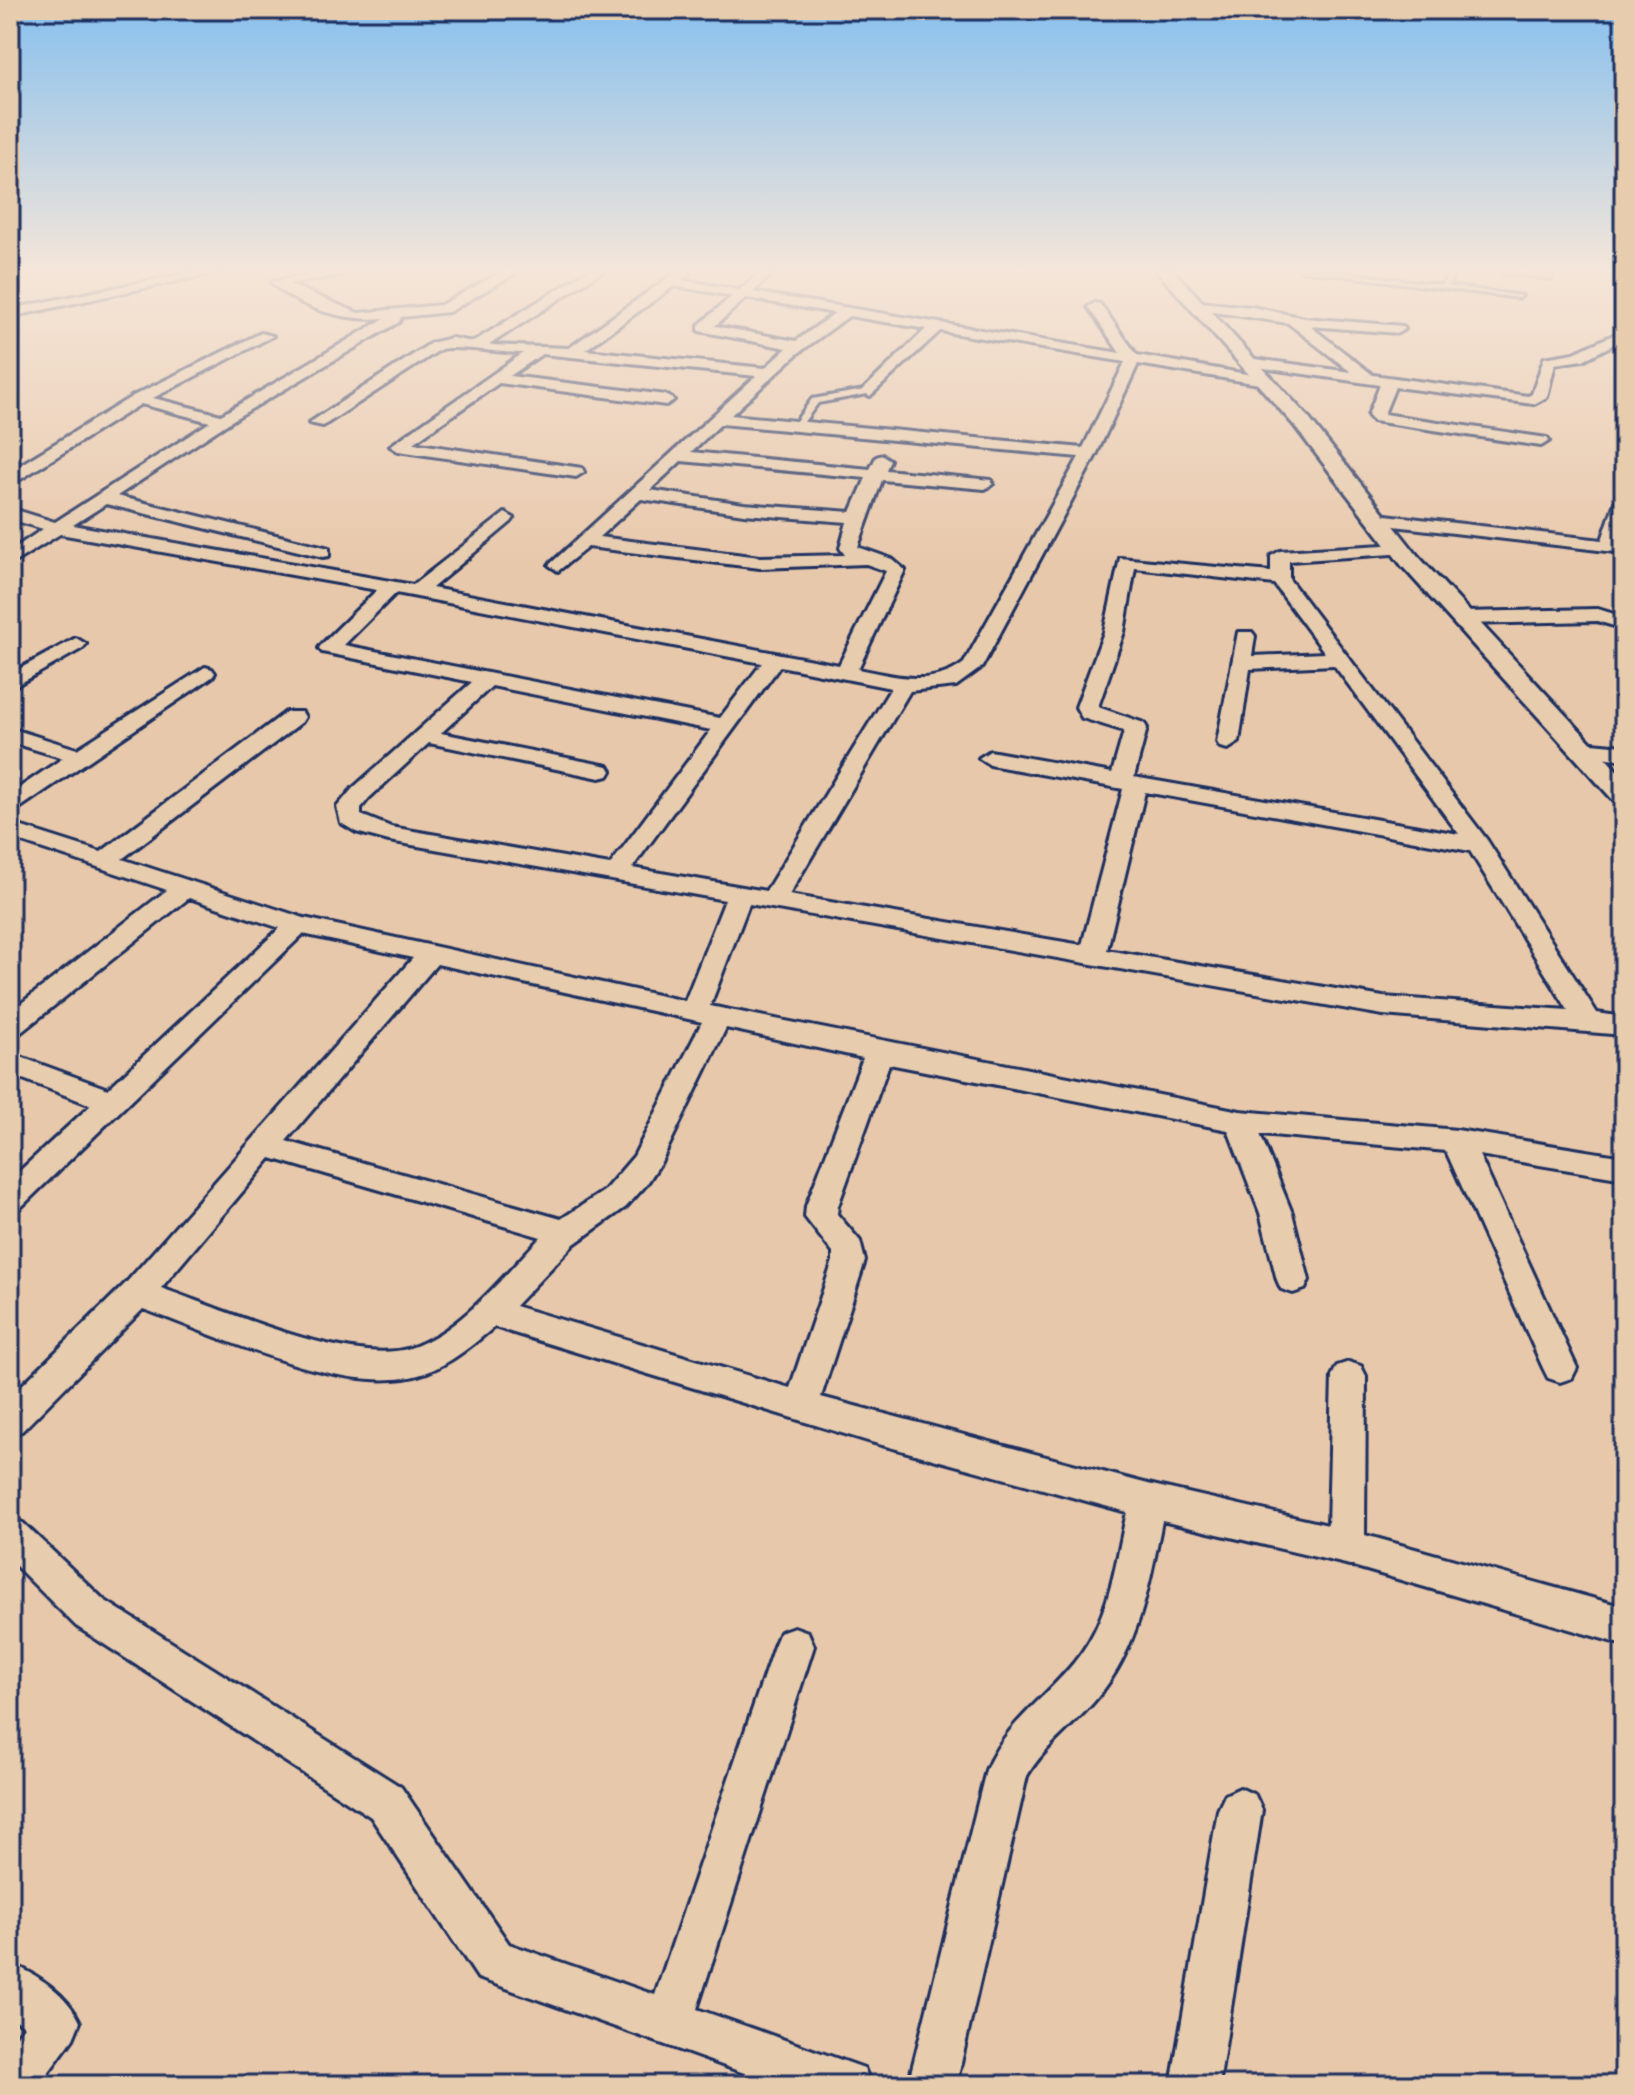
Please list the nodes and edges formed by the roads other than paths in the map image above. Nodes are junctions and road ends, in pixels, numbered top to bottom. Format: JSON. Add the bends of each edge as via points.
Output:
{"nodes":[{"id":1,"x":201,"y":368,"type":"edge"},
{"id":2,"x":320,"y":368,"type":"edge"},
{"id":3,"x":402,"y":368,"type":"edge"},
{"id":4,"x":511,"y":368,"type":"edge"},
{"id":5,"x":718,"y":368,"type":"edge"},
{"id":6,"x":774,"y":368,"type":"edge"},
{"id":7,"x":894,"y":368,"type":"edge"},
{"id":8,"x":1129,"y":368,"type":"edge"},
{"id":9,"x":1182,"y":368,"type":"edge"},
{"id":10,"x":1253,"y":368,"type":"edge"},
{"id":11,"x":1289,"y":368,"type":"edge"},
{"id":12,"x":1355,"y":368,"type":"edge"},
{"id":13,"x":1547,"y":368,"type":"edge"},
{"id":14,"x":768,"y":373,"type":"junction"},
{"id":15,"x":495,"y":378,"type":"junction"},
{"id":16,"x":1370,"y":379,"type":"junction"},
{"id":17,"x":1265,"y":381,"type":"junction"},
{"id":18,"x":1389,"y":382,"type":"junction"},
{"id":19,"x":870,"y":391,"type":"joint"},
{"id":20,"x":138,"y":399,"type":"junction"},
{"id":21,"x":666,"y":400,"type":"dead end"},
{"id":22,"x":719,"y":419,"type":"junction"},
{"id":23,"x":223,"y":420,"type":"junction"},
{"id":24,"x":317,"y":423,"type":"dead end"},
{"id":25,"x":797,"y":425,"type":"junction"},
{"id":26,"x":896,"y":435,"type":"junction"},
{"id":27,"x":1541,"y":441,"type":"dead end"},
{"id":28,"x":1089,"y":453,"type":"junction"},
{"id":29,"x":678,"y":456,"type":"junction"},
{"id":30,"x":576,"y":472,"type":"dead end"},
{"id":31,"x":875,"y":474,"type":"junction"},
{"id":32,"x":10,"y":478,"type":"edge"},
{"id":33,"x":985,"y":484,"type":"dead end"},
{"id":34,"x":638,"y":493,"type":"junction"},
{"id":35,"x":103,"y":498,"type":"junction"},
{"id":36,"x":1624,"y":502,"type":"edge"},
{"id":37,"x":10,"y":513,"type":"edge"},
{"id":38,"x":505,"y":518,"type":"dead end"},
{"id":39,"x":857,"y":518,"type":"junction"},
{"id":40,"x":1377,"y":519,"type":"junction"},
{"id":41,"x":57,"y":528,"type":"junction"},
{"id":42,"x":585,"y":541,"type":"junction"},
{"id":43,"x":1616,"y":547,"type":"edge"},
{"id":44,"x":1401,"y":549,"type":"junction"},
{"id":45,"x":323,"y":552,"type":"dead end"},
{"id":46,"x":867,"y":558,"type":"junction"},
{"id":47,"x":10,"y":559,"type":"edge"},
{"id":48,"x":1101,"y":559,"type":"dead end"},
{"id":49,"x":1127,"y":562,"type":"junction"},
{"id":50,"x":558,"y":565,"type":"dead end"},
{"id":51,"x":1280,"y":579,"type":"junction"},
{"id":52,"x":392,"y":586,"type":"junction"},
{"id":53,"x":417,"y":591,"type":"junction"},
{"id":54,"x":1463,"y":618,"type":"junction"},
{"id":55,"x":1624,"y":623,"type":"edge"},
{"id":56,"x":1245,"y":636,"type":"dead end"},
{"id":57,"x":76,"y":644,"type":"dead end"},
{"id":58,"x":775,"y":659,"type":"junction"},
{"id":59,"x":1339,"y":659,"type":"junction"},
{"id":60,"x":1241,"y":663,"type":"junction"},
{"id":61,"x":205,"y":673,"type":"dead end"},
{"id":62,"x":846,"y":673,"type":"junction"},
{"id":63,"x":487,"y":680,"type":"junction"},
{"id":64,"x":10,"y":683,"type":"edge"},
{"id":65,"x":904,"y":684,"type":"junction"},
{"id":66,"x":294,"y":717,"type":"dead end"},
{"id":67,"x":726,"y":726,"type":"junction"},
{"id":68,"x":10,"y":735,"type":"edge"},
{"id":69,"x":425,"y":736,"type":"junction"},
{"id":70,"x":1228,"y":742,"type":"dead end"},
{"id":71,"x":1582,"y":749,"type":"junction"},
{"id":72,"x":1624,"y":753,"type":"edge"},
{"id":73,"x":81,"y":757,"type":"junction"},
{"id":74,"x":990,"y":758,"type":"dead end"},
{"id":75,"x":600,"y":771,"type":"dead end"},
{"id":76,"x":1128,"y":783,"type":"junction"},
{"id":77,"x":1624,"y":795,"type":"edge"},
{"id":78,"x":10,"y":804,"type":"edge"},
{"id":79,"x":10,"y":830,"type":"edge"},
{"id":80,"x":1479,"y":845,"type":"junction"},
{"id":81,"x":104,"y":861,"type":"junction"},
{"id":82,"x":616,"y":873,"type":"junction"},
{"id":83,"x":186,"y":888,"type":"junction"},
{"id":84,"x":740,"y":895,"type":"junction"},
{"id":85,"x":773,"y":901,"type":"junction"},
{"id":86,"x":298,"y":925,"type":"junction"},
{"id":87,"x":431,"y":954,"type":"junction"},
{"id":88,"x":1092,"y":957,"type":"junction"},
{"id":89,"x":706,"y":1015,"type":"junction"},
{"id":90,"x":1588,"y":1021,"type":"junction"},
{"id":91,"x":10,"y":1026,"type":"edge"},
{"id":92,"x":1624,"y":1026,"type":"edge"},
{"id":93,"x":879,"y":1052,"type":"junction"},
{"id":94,"x":10,"y":1063,"type":"edge"},
{"id":95,"x":112,"y":1102,"type":"junction"},
{"id":96,"x":1240,"y":1122,"type":"junction"},
{"id":97,"x":1457,"y":1141,"type":"junction"},
{"id":98,"x":266,"y":1146,"type":"junction"},
{"id":99,"x":1624,"y":1168,"type":"edge"},
{"id":100,"x":10,"y":1199,"type":"edge"},
{"id":101,"x":564,"y":1232,"type":"junction"},
{"id":102,"x":1293,"y":1280,"type":"dead end"},
{"id":103,"x":137,"y":1293,"type":"junction"},
{"id":104,"x":489,"y":1312,"type":"junction"},
{"id":105,"x":1560,"y":1368,"type":"dead end"},
{"id":106,"x":1349,"y":1376,"type":"dead end"},
{"id":107,"x":801,"y":1406,"type":"junction"},
{"id":108,"x":10,"y":1420,"type":"edge"},
{"id":109,"x":1148,"y":1501,"type":"junction"},
{"id":110,"x":10,"y":1535,"type":"edge"},
{"id":111,"x":1346,"y":1547,"type":"junction"},
{"id":112,"x":1624,"y":1626,"type":"edge"},
{"id":113,"x":794,"y":1646,"type":"dead end"},
{"id":114,"x":1240,"y":1810,"type":"dead end"},
{"id":115,"x":10,"y":1986,"type":"edge"},
{"id":116,"x":669,"y":2023,"type":"junction"},
{"id":117,"x":10,"y":2084,"type":"edge"},
{"id":118,"x":847,"y":2085,"type":"edge"},
{"id":119,"x":932,"y":2085,"type":"edge"},
{"id":120,"x":1195,"y":2085,"type":"edge"}],
"edges":[{"from":1,"to":20,"type":"street"},
{"from":2,"to":23,"type":"street"},
{"from":3,"to":24,"type":"street"},
{"from":4,"to":15,"type":"street"},
{"from":5,"to":14,"type":"street"},
{"from":6,"to":14,"type":"street"},
{"from":7,"to":19,"type":"street"},
{"from":8,"to":28,"type":"street"},
{"from":9,"to":17,"type":"street"},
{"from":10,"to":17,"type":"street"},
{"from":11,"to":16,"type":"street"},
{"from":12,"to":16,"type":"street"},
{"from":13,"to":18,"type":"street","via":[[1539,397],[1529,401]]},
{"from":14,"to":22,"type":"street"},
{"from":15,"to":21,"type":"street"},
{"from":15,"to":30,"type":"street","via":[[398,446]]},
{"from":16,"to":18,"type":"street"},
{"from":17,"to":40,"type":"street"},
{"from":18,"to":27,"type":"street","via":[[1379,418]]},
{"from":19,"to":25,"type":"lane","via":[[815,401]]},
{"from":20,"to":23,"type":"street"},
{"from":20,"to":32,"type":"street"},
{"from":22,"to":25,"type":"street"},
{"from":22,"to":29,"type":"street"},
{"from":23,"to":35,"type":"street"},
{"from":25,"to":26,"type":"street"},
{"from":26,"to":28,"type":"street"},
{"from":26,"to":31,"type":"street"},
{"from":28,"to":65,"type":"street","via":[[972,667],[945,683]]},
{"from":29,"to":31,"type":"street"},
{"from":29,"to":34,"type":"street"},
{"from":31,"to":33,"type":"street"},
{"from":31,"to":39,"type":"street"},
{"from":34,"to":39,"type":"street"},
{"from":34,"to":42,"type":"street"},
{"from":35,"to":41,"type":"street"},
{"from":35,"to":45,"type":"street"},
{"from":36,"to":43,"type":"street"},
{"from":37,"to":41,"type":"street"},
{"from":38,"to":53,"type":"street"},
{"from":39,"to":46,"type":"street","via":[[849,548]]},
{"from":40,"to":43,"type":"street"},
{"from":40,"to":44,"type":"street"},
{"from":41,"to":47,"type":"street"},
{"from":41,"to":52,"type":"street"},
{"from":42,"to":46,"type":"street","via":[[774,565]]},
{"from":42,"to":50,"type":"street"},
{"from":44,"to":51,"type":"street","via":[[1280,556]]},
{"from":44,"to":54,"type":"street"},
{"from":46,"to":62,"type":"street","via":[[896,570]]},
{"from":48,"to":49,"type":"street"},
{"from":49,"to":51,"type":"street"},
{"from":49,"to":76,"type":"street","via":[[1114,632],[1087,707],[1136,728]]},
{"from":51,"to":59,"type":"street"},
{"from":52,"to":53,"type":"street"},
{"from":52,"to":63,"type":"street","via":[[329,648]]},
{"from":53,"to":58,"type":"street"},
{"from":54,"to":55,"type":"street","via":[[1598,615]]},
{"from":54,"to":71,"type":"street"},
{"from":56,"to":60,"type":"street"},
{"from":57,"to":64,"type":"street"},
{"from":58,"to":62,"type":"street"},
{"from":58,"to":67,"type":"street"},
{"from":59,"to":60,"type":"street"},
{"from":59,"to":80,"type":"street"},
{"from":60,"to":70,"type":"street"},
{"from":61,"to":73,"type":"street"},
{"from":62,"to":65,"type":"street"},
{"from":63,"to":67,"type":"street"},
{"from":63,"to":69,"type":"street"},
{"from":65,"to":85,"type":"street"},
{"from":66,"to":81,"type":"street"},
{"from":67,"to":82,"type":"street"},
{"from":68,"to":73,"type":"street"},
{"from":69,"to":75,"type":"street"},
{"from":69,"to":82,"type":"street","via":[[361,793],[349,807],[349,818],[389,834]]},
{"from":71,"to":72,"type":"street"},
{"from":71,"to":77,"type":"street"},
{"from":73,"to":78,"type":"street"},
{"from":74,"to":76,"type":"street"},
{"from":76,"to":80,"type":"street"},
{"from":76,"to":88,"type":"street"},
{"from":79,"to":81,"type":"street"},
{"from":80,"to":90,"type":"street"},
{"from":81,"to":83,"type":"street"},
{"from":82,"to":84,"type":"street"},
{"from":83,"to":86,"type":"street"},
{"from":83,"to":91,"type":"street"},
{"from":84,"to":85,"type":"street"},
{"from":84,"to":89,"type":"street"},
{"from":85,"to":88,"type":"street"},
{"from":86,"to":87,"type":"street"},
{"from":86,"to":95,"type":"street"},
{"from":87,"to":89,"type":"street"},
{"from":87,"to":98,"type":"street"},
{"from":88,"to":90,"type":"street","via":[[1383,1006]]},
{"from":89,"to":93,"type":"street"},
{"from":89,"to":101,"type":"street","via":[[646,1162],[615,1199]]},
{"from":90,"to":92,"type":"street"},
{"from":93,"to":96,"type":"street"},
{"from":93,"to":107,"type":"street","via":[[822,1206],[821,1217],[849,1250],[849,1261]]},
{"from":94,"to":95,"type":"street"},
{"from":95,"to":100,"type":"street"},
{"from":96,"to":97,"type":"street"},
{"from":96,"to":102,"type":"street","via":[[1276,1213]]},
{"from":97,"to":99,"type":"street"},
{"from":97,"to":105,"type":"street"},
{"from":98,"to":101,"type":"street"},
{"from":98,"to":103,"type":"street"},
{"from":101,"to":104,"type":"street"},
{"from":103,"to":104,"type":"street","via":[[337,1361],[374,1367],[408,1363],[446,1344]]},
{"from":103,"to":108,"type":"street"},
{"from":104,"to":107,"type":"street"},
{"from":106,"to":111,"type":"street"},
{"from":107,"to":109,"type":"street"},
{"from":109,"to":111,"type":"street"},
{"from":109,"to":119,"type":"street","via":[[1120,1622],[1105,1655],[1017,1748],[1007,1770]]},
{"from":110,"to":116,"type":"street","via":[[90,1613],[386,1802],[494,1962]]},
{"from":111,"to":112,"type":"street"},
{"from":113,"to":116,"type":"street"},
{"from":114,"to":120,"type":"street"},
{"from":115,"to":117,"type":"street","via":[[56,2022]]},
{"from":116,"to":118,"type":"street"}]}
